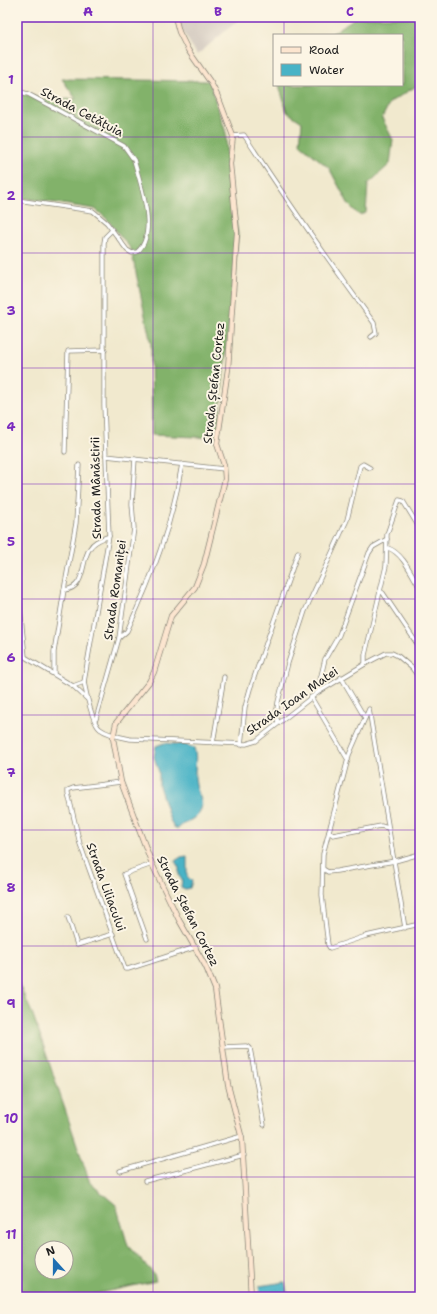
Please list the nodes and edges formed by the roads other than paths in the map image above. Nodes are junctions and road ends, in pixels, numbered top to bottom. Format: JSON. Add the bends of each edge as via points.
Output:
{"nodes":[{"id":1,"x":175,"y":17,"type":"edge"},
{"id":2,"x":17,"y":90,"type":"edge"},
{"id":3,"x":233,"y":136,"type":"junction"},
{"id":4,"x":17,"y":200,"type":"edge"},
{"id":5,"x":112,"y":230,"type":"junction"},
{"id":6,"x":371,"y":337,"type":"dead end"},
{"id":7,"x":105,"y":350,"type":"junction"},
{"id":8,"x":66,"y":452,"type":"dead end"},
{"id":9,"x":106,"y":456,"type":"junction"},
{"id":10,"x":135,"y":459,"type":"junction"},
{"id":11,"x":182,"y":464,"type":"junction"},
{"id":12,"x":79,"y":466,"type":"dead end"},
{"id":13,"x":224,"y":468,"type":"junction"},
{"id":14,"x":370,"y":468,"type":"dead end"},
{"id":15,"x":420,"y":529,"type":"edge"},
{"id":16,"x":108,"y":536,"type":"junction"},
{"id":17,"x":387,"y":539,"type":"junction"},
{"id":18,"x":388,"y":548,"type":"junction"},
{"id":19,"x":298,"y":552,"type":"dead end"},
{"id":20,"x":17,"y":587,"type":"edge"},
{"id":21,"x":420,"y":588,"type":"edge"},
{"id":22,"x":64,"y":590,"type":"junction"},
{"id":23,"x":380,"y":591,"type":"junction"},
{"id":24,"x":22,"y":635,"type":"junction"},
{"id":25,"x":17,"y":636,"type":"edge"},
{"id":26,"x":119,"y":638,"type":"junction"},
{"id":27,"x":420,"y":648,"type":"edge"},
{"id":28,"x":365,"y":664,"type":"junction"},
{"id":29,"x":54,"y":674,"type":"junction"},
{"id":30,"x":224,"y":677,"type":"dead end"},
{"id":31,"x":341,"y":677,"type":"junction"},
{"id":32,"x":420,"y":679,"type":"edge"},
{"id":33,"x":84,"y":682,"type":"junction"},
{"id":34,"x":73,"y":686,"type":"junction"},
{"id":35,"x":317,"y":693,"type":"junction"},
{"id":36,"x":311,"y":697,"type":"junction"},
{"id":37,"x":88,"y":700,"type":"junction"},
{"id":38,"x":365,"y":718,"type":"junction"},
{"id":39,"x":96,"y":720,"type":"junction"},
{"id":40,"x":278,"y":722,"type":"junction"},
{"id":41,"x":113,"y":735,"type":"junction"},
{"id":42,"x":213,"y":743,"type":"junction"},
{"id":43,"x":241,"y":744,"type":"junction"},
{"id":44,"x":348,"y":760,"type":"junction"},
{"id":45,"x":121,"y":782,"type":"junction"},
{"id":46,"x":388,"y":828,"type":"junction"},
{"id":47,"x":329,"y":832,"type":"junction"},
{"id":48,"x":420,"y":854,"type":"edge"},
{"id":49,"x":395,"y":861,"type":"junction"},
{"id":50,"x":152,"y":864,"type":"junction"},
{"id":51,"x":323,"y":869,"type":"junction"},
{"id":52,"x":68,"y":917,"type":"dead end"},
{"id":53,"x":420,"y":924,"type":"edge"},
{"id":54,"x":405,"y":928,"type":"junction"},
{"id":55,"x":113,"y":934,"type":"junction"},
{"id":56,"x":147,"y":939,"type":"dead end"},
{"id":57,"x":196,"y":947,"type":"junction"},
{"id":58,"x":223,"y":1047,"type":"junction"},
{"id":59,"x":264,"y":1125,"type":"dead end"},
{"id":60,"x":242,"y":1136,"type":"junction"},
{"id":61,"x":244,"y":1155,"type":"junction"},
{"id":62,"x":120,"y":1171,"type":"dead end"},
{"id":63,"x":145,"y":1181,"type":"dead end"},
{"id":64,"x":250,"y":1297,"type":"edge"}],
"edges":[{"from":1,"to":3,"type":"street","via":[[188,50],[219,99]]},
{"from":2,"to":5,"type":"street","name":"Strada Cetățuia","via":[[118,142],[131,153],[146,212],[145,242],[137,252],[132,253]]},
{"from":3,"to":6,"type":"street","via":[[244,135],[303,224],[374,323],[376,333]]},
{"from":3,"to":13,"type":"street","name":"Strada Ștefan Cortez","via":[[230,164],[237,233],[228,369],[217,444]]},
{"from":4,"to":5,"type":"street","name":"Strada Cetățuia","via":[[93,211]]},
{"from":5,"to":7,"type":"street","name":"Strada Mânăstirii","via":[[105,237],[104,243]]},
{"from":7,"to":8,"type":"street","via":[[68,351]]},
{"from":7,"to":9,"type":"street","name":"Strada Mânăstirii"},
{"from":9,"to":10,"type":"street"},
{"from":9,"to":16,"type":"street","name":"Strada Mânăstirii"},
{"from":10,"to":11,"type":"street"},
{"from":10,"to":26,"type":"street","name":"Strada Romaniței","via":[[132,504],[134,528]]},
{"from":11,"to":13,"type":"street"},
{"from":11,"to":26,"type":"street","via":[[177,494],[160,554],[127,631]]},
{"from":12,"to":22,"type":"street","via":[[76,523]]},
{"from":13,"to":41,"type":"street","name":"Strada Ștefan Cortez","via":[[223,490],[200,576],[195,587],[171,616],[154,672],[116,723]]},
{"from":14,"to":40,"type":"street","via":[[363,464],[360,466],[347,520],[306,611],[278,702]]},
{"from":15,"to":17,"type":"street","via":[[401,500],[397,502]]},
{"from":16,"to":22,"type":"street","via":[[92,544],[78,584],[72,589]]},
{"from":16,"to":33,"type":"street","name":"Strada Mânăstirii"},
{"from":17,"to":18,"type":"street"},
{"from":17,"to":35,"type":"street","via":[[374,547],[369,554],[339,635],[325,659]]},
{"from":18,"to":21,"type":"street","via":[[400,555]]},
{"from":18,"to":23,"type":"street"},
{"from":19,"to":43,"type":"street","via":[[250,689]]},
{"from":20,"to":24,"type":"street"},
{"from":22,"to":29,"type":"street","via":[[54,652]]},
{"from":23,"to":27,"type":"street","via":[[384,593]]},
{"from":23,"to":28,"type":"street"},
{"from":24,"to":25,"type":"street"},
{"from":24,"to":29,"type":"street","via":[[25,658]]},
{"from":26,"to":39,"type":"street","name":"Strada Romaniței"},
{"from":28,"to":31,"type":"street","name":"Strada Ioan Matei"},
{"from":28,"to":32,"type":"street","name":"Strada Ioan Matei","via":[[386,653],[392,653],[403,660]]},
{"from":29,"to":34,"type":"street"},
{"from":30,"to":42,"type":"street"},
{"from":31,"to":35,"type":"street","name":"Strada Ioan Matei"},
{"from":31,"to":38,"type":"street"},
{"from":33,"to":34,"type":"street"},
{"from":33,"to":37,"type":"street","name":"Strada Mânăstirii"},
{"from":34,"to":37,"type":"street"},
{"from":35,"to":36,"type":"street","name":"Strada Ioan Matei"},
{"from":36,"to":40,"type":"street","name":"Strada Ioan Matei"},
{"from":36,"to":44,"type":"street"},
{"from":37,"to":39,"type":"street","name":"Strada Mânăstirii"},
{"from":38,"to":44,"type":"street"},
{"from":38,"to":46,"type":"street","via":[[369,709]]},
{"from":39,"to":41,"type":"street","name":"Strada Mânăstirii","via":[[100,729]]},
{"from":40,"to":43,"type":"street","name":"Strada Ioan Matei","via":[[256,741]]},
{"from":41,"to":42,"type":"street","name":"Strada Ioan Matei","via":[[145,740]]},
{"from":41,"to":45,"type":"street","name":"Strada Ștefan Cortez"},
{"from":42,"to":43,"type":"street","name":"Strada Ioan Matei"},
{"from":44,"to":47,"type":"street"},
{"from":45,"to":50,"type":"street","name":"Strada Ștefan Cortez"},
{"from":45,"to":55,"type":"street","name":"Strada Liliacului","via":[[68,790],[80,844]]},
{"from":46,"to":47,"type":"street","via":[[381,826],[333,835]]},
{"from":46,"to":49,"type":"street"},
{"from":47,"to":51,"type":"street","via":[[323,854]]},
{"from":48,"to":49,"type":"street"},
{"from":49,"to":51,"type":"street","via":[[328,872]]},
{"from":49,"to":54,"type":"street"},
{"from":50,"to":56,"type":"street","via":[[124,874]]},
{"from":50,"to":57,"type":"street","name":"Strada Ștefan Cortez","via":[[179,920]]},
{"from":51,"to":54,"type":"street","via":[[323,913],[330,948],[366,936]]},
{"from":52,"to":55,"type":"street","via":[[77,946]]},
{"from":53,"to":54,"type":"street"},
{"from":55,"to":57,"type":"street","name":"Strada Liliacului","via":[[125,969]]},
{"from":57,"to":58,"type":"street","name":"Strada Ștefan Cortez","via":[[215,989]]},
{"from":58,"to":59,"type":"street","via":[[250,1048]]},
{"from":58,"to":60,"type":"street","name":"Strada Ștefan Cortez","via":[[228,1086]]},
{"from":60,"to":61,"type":"street","name":"Strada Ștefan Cortez"},
{"from":60,"to":62,"type":"street"},
{"from":61,"to":63,"type":"street"},
{"from":61,"to":64,"type":"street","name":"Strada Ștefan Cortez"}]}
